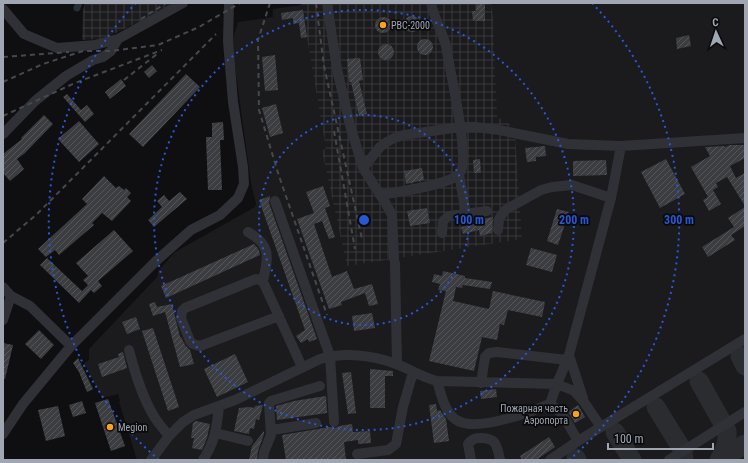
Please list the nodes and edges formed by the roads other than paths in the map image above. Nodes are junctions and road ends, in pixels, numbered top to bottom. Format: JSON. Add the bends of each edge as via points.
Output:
{"nodes":[{"id":1,"x":183,"y":3,"type":"edge"},
{"id":2,"x":229,"y":3,"type":"edge"},
{"id":3,"x":328,"y":3,"type":"edge"},
{"id":4,"x":431,"y":3,"type":"edge"},
{"id":5,"x":3,"y":9,"type":"edge"},
{"id":6,"x":118,"y":39,"type":"junction"},
{"id":7,"x":460,"y":127,"type":"junction"},
{"id":8,"x":3,"y":134,"type":"edge"},
{"id":9,"x":745,"y":138,"type":"edge"},
{"id":10,"x":622,"y":146,"type":"junction"},
{"id":11,"x":363,"y":168,"type":"junction"},
{"id":12,"x":459,"y":174,"type":"junction"},
{"id":13,"x":380,"y":195,"type":"junction"},
{"id":14,"x":611,"y":198,"type":"junction"},
{"id":15,"x":275,"y":201,"type":"dead end"},
{"id":16,"x":487,"y":211,"type":"dead end"},
{"id":17,"x":466,"y":214,"type":"junction"},
{"id":18,"x":498,"y":230,"type":"dead end"},
{"id":19,"x":248,"y":232,"type":"dead end"},
{"id":20,"x":442,"y":232,"type":"dead end"},
{"id":21,"x":263,"y":281,"type":"junction"},
{"id":22,"x":3,"y":287,"type":"edge"},
{"id":23,"x":11,"y":296,"type":"junction"},
{"id":24,"x":279,"y":316,"type":"junction"},
{"id":25,"x":3,"y":320,"type":"edge"},
{"id":26,"x":745,"y":340,"type":"edge"},
{"id":27,"x":71,"y":346,"type":"junction"},
{"id":28,"x":129,"y":350,"type":"dead end"},
{"id":29,"x":330,"y":356,"type":"junction"},
{"id":30,"x":568,"y":358,"type":"junction"},
{"id":31,"x":397,"y":364,"type":"junction"},
{"id":32,"x":302,"y":367,"type":"junction"},
{"id":33,"x":413,"y":372,"type":"junction"},
{"id":34,"x":437,"y":381,"type":"junction"},
{"id":35,"x":480,"y":383,"type":"junction"},
{"id":36,"x":557,"y":384,"type":"junction"},
{"id":37,"x":320,"y":386,"type":"dead end"},
{"id":38,"x":584,"y":402,"type":"junction"},
{"id":39,"x":550,"y":404,"type":"junction"},
{"id":40,"x":219,"y":406,"type":"junction"},
{"id":41,"x":745,"y":412,"type":"edge"},
{"id":42,"x":334,"y":422,"type":"dead end"},
{"id":43,"x":316,"y":423,"type":"dead end"},
{"id":44,"x":601,"y":428,"type":"junction"},
{"id":45,"x":272,"y":430,"type":"junction"},
{"id":46,"x":216,"y":433,"type":"junction"},
{"id":47,"x":3,"y":434,"type":"edge"},
{"id":48,"x":169,"y":436,"type":"junction"},
{"id":49,"x":248,"y":441,"type":"dead end"},
{"id":50,"x":578,"y":441,"type":"junction"},
{"id":51,"x":357,"y":454,"type":"dead end"},
{"id":52,"x":671,"y":459,"type":"edge"},
{"id":53,"x":151,"y":460,"type":"edge"},
{"id":54,"x":203,"y":460,"type":"edge"},
{"id":55,"x":264,"y":460,"type":"edge"},
{"id":56,"x":471,"y":460,"type":"edge"},
{"id":57,"x":500,"y":460,"type":"edge"},
{"id":58,"x":550,"y":460,"type":"edge"}],
"edges":[{"from":1,"to":6,"type":"street"},
{"from":2,"to":27,"type":"street","via":[[228,41],[233,102],[244,184],[238,198],[220,215],[191,230],[156,261]]},
{"from":3,"to":11,"type":"street","via":[[337,69]]},
{"from":4,"to":7,"type":"street","via":[[446,46]]},
{"from":5,"to":6,"type":"street","via":[[24,34],[57,48],[95,45]]},
{"from":6,"to":8,"type":"street","via":[[103,57],[66,76],[35,101]]},
{"from":7,"to":10,"type":"street","via":[[499,130],[568,144]]},
{"from":7,"to":11,"type":"street","via":[[394,138],[380,147]]},
{"from":7,"to":12,"type":"street","via":[[463,159]]},
{"from":9,"to":10,"type":"street"},
{"from":10,"to":14,"type":"street"},
{"from":11,"to":13,"type":"street"},
{"from":12,"to":13,"type":"street","via":[[423,187]]},
{"from":12,"to":17,"type":"street"},
{"from":13,"to":31,"type":"street","via":[[392,215]]},
{"from":14,"to":18,"type":"street","via":[[572,185],[541,190],[505,210],[499,219]]},
{"from":14,"to":30,"type":"street"},
{"from":15,"to":29,"type":"street"},
{"from":16,"to":17,"type":"street"},
{"from":17,"to":20,"type":"street","via":[[446,218]]},
{"from":19,"to":21,"type":"street","via":[[258,238],[267,250]]},
{"from":21,"to":24,"type":"street"},
{"from":21,"to":24,"type":"street","via":[[256,280],[182,311],[181,318],[190,341],[200,346]]},
{"from":22,"to":23,"type":"street"},
{"from":23,"to":25,"type":"street"},
{"from":23,"to":27,"type":"street","via":[[30,306]]},
{"from":24,"to":32,"type":"street"},
{"from":26,"to":44,"type":"street"},
{"from":27,"to":47,"type":"street","via":[[23,404]]},
{"from":28,"to":48,"type":"street","via":[[136,377],[148,405],[155,419]]},
{"from":29,"to":31,"type":"street","via":[[369,357]]},
{"from":29,"to":32,"type":"street"},
{"from":29,"to":42,"type":"street"},
{"from":30,"to":35,"type":"street","via":[[489,353],[485,357]]},
{"from":30,"to":36,"type":"street"},
{"from":30,"to":38,"type":"street"},
{"from":31,"to":33,"type":"street"},
{"from":32,"to":40,"type":"street"},
{"from":33,"to":34,"type":"street"},
{"from":33,"to":51,"type":"street","via":[[396,444],[388,450]]},
{"from":34,"to":35,"type":"street"},
{"from":34,"to":39,"type":"street","via":[[451,415],[464,424],[489,423]]},
{"from":35,"to":36,"type":"street"},
{"from":36,"to":38,"type":"street","via":[[574,391]]},
{"from":36,"to":39,"type":"street"},
{"from":37,"to":45,"type":"street","via":[[271,401],[268,406]]},
{"from":38,"to":44,"type":"street"},
{"from":39,"to":50,"type":"street","via":[[563,415]]},
{"from":40,"to":46,"type":"street"},
{"from":40,"to":48,"type":"street","via":[[194,415]]},
{"from":41,"to":52,"type":"street"},
{"from":43,"to":45,"type":"street"},
{"from":44,"to":50,"type":"street"},
{"from":45,"to":55,"type":"street","via":[[264,452]]},
{"from":46,"to":49,"type":"street"},
{"from":46,"to":54,"type":"street"},
{"from":48,"to":53,"type":"street"},
{"from":50,"to":58,"type":"street"},
{"from":56,"to":57,"type":"street","via":[[468,444],[475,438],[493,441]]}]}
